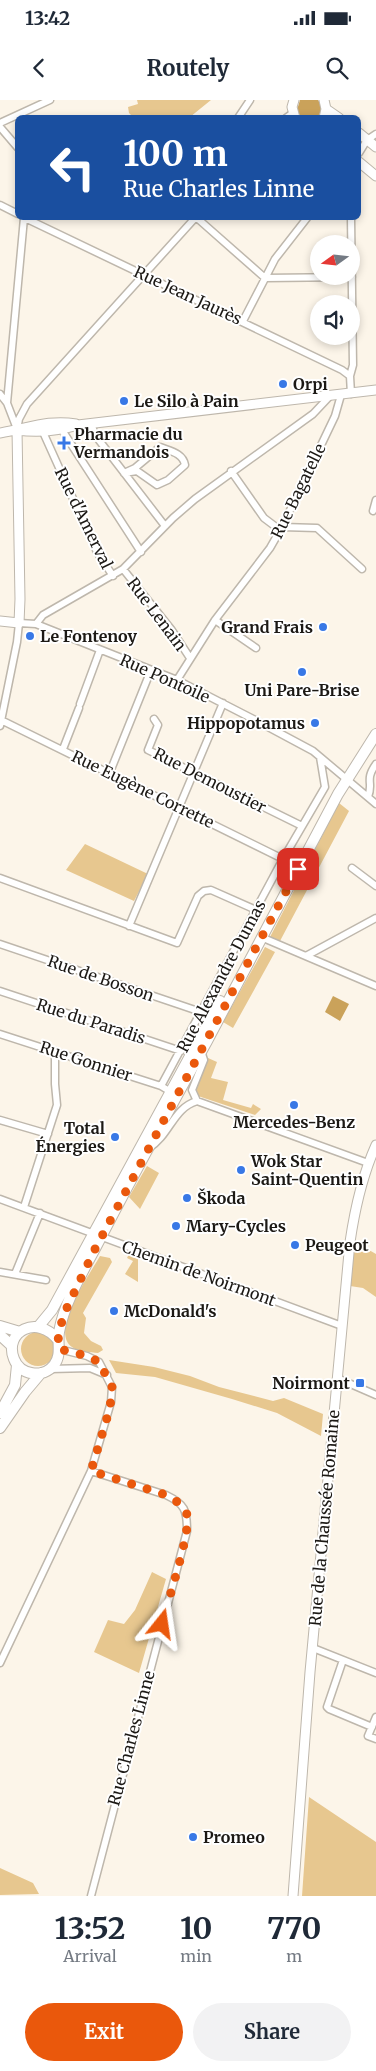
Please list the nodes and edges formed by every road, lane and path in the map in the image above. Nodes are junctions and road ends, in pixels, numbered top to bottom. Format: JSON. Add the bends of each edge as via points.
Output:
{"nodes":[{"id":1,"x":50,"y":100,"type":"edge"},
{"id":2,"x":250,"y":100,"type":"edge"},
{"id":3,"x":294,"y":100,"type":"edge"},
{"id":4,"x":17,"y":115,"type":"edge"},
{"id":5,"x":240,"y":115,"type":"edge"},
{"id":6,"x":291,"y":115,"type":"edge"},
{"id":7,"x":15,"y":116,"type":"edge"},
{"id":8,"x":0,"y":123,"type":"edge"},
{"id":9,"x":0,"y":127,"type":"edge"},
{"id":10,"x":376,"y":134,"type":"edge"},
{"id":11,"x":361,"y":135,"type":"edge"},
{"id":12,"x":367,"y":140,"type":"junction"},
{"id":13,"x":15,"y":144,"type":"edge"},
{"id":14,"x":376,"y":147,"type":"edge"},
{"id":15,"x":361,"y":150,"type":"edge"},
{"id":16,"x":361,"y":164,"type":"edge"},
{"id":17,"x":376,"y":176,"type":"edge"},
{"id":18,"x":0,"y":206,"type":"edge"},
{"id":19,"x":15,"y":213,"type":"edge"},
{"id":20,"x":24,"y":220,"type":"edge"},
{"id":21,"x":28,"y":220,"type":"edge"},
{"id":22,"x":190,"y":220,"type":"edge"},
{"id":23,"x":194,"y":220,"type":"edge"},
{"id":24,"x":305,"y":220,"type":"edge"},
{"id":25,"x":351,"y":220,"type":"edge"},
{"id":26,"x":351,"y":235,"type":"edge"},
{"id":27,"x":144,"y":275,"type":"junction"},
{"id":28,"x":310,"y":277,"type":"edge"},
{"id":29,"x":265,"y":278,"type":"junction"},
{"id":30,"x":352,"y":285,"type":"edge"},
{"id":31,"x":243,"y":321,"type":"junction"},
{"id":32,"x":350,"y":376,"type":"junction"},
{"id":33,"x":376,"y":390,"type":"edge"},
{"id":34,"x":0,"y":394,"type":"edge"},
{"id":35,"x":351,"y":394,"type":"junction"},
{"id":36,"x":341,"y":395,"type":"junction"},
{"id":37,"x":329,"y":397,"type":"junction"},
{"id":38,"x":7,"y":403,"type":"junction"},
{"id":39,"x":91,"y":424,"type":"junction"},
{"id":40,"x":78,"y":425,"type":"junction"},
{"id":41,"x":17,"y":430,"type":"junction"},
{"id":42,"x":62,"y":430,"type":"junction"},
{"id":43,"x":43,"y":432,"type":"junction"},
{"id":44,"x":0,"y":433,"type":"edge"},
{"id":45,"x":232,"y":471,"type":"junction"},
{"id":46,"x":124,"y":473,"type":"junction"},
{"id":47,"x":376,"y":500,"type":"edge"},
{"id":48,"x":373,"y":511,"type":"dead end"},
{"id":49,"x":165,"y":526,"type":"junction"},
{"id":50,"x":281,"y":529,"type":"junction"},
{"id":51,"x":141,"y":552,"type":"junction"},
{"id":52,"x":123,"y":569,"type":"junction"},
{"id":53,"x":362,"y":569,"type":"dead end"},
{"id":54,"x":113,"y":576,"type":"junction"},
{"id":55,"x":216,"y":620,"type":"junction"},
{"id":56,"x":0,"y":621,"type":"edge"},
{"id":57,"x":19,"y":622,"type":"junction"},
{"id":58,"x":36,"y":624,"type":"junction"},
{"id":59,"x":256,"y":648,"type":"dead end"},
{"id":60,"x":100,"y":650,"type":"junction"},
{"id":61,"x":190,"y":658,"type":"junction"},
{"id":62,"x":151,"y":670,"type":"junction"},
{"id":63,"x":177,"y":680,"type":"junction"},
{"id":64,"x":223,"y":703,"type":"junction"},
{"id":65,"x":154,"y":719,"type":"dead end"},
{"id":66,"x":0,"y":724,"type":"edge"},
{"id":67,"x":376,"y":726,"type":"edge"},
{"id":68,"x":376,"y":734,"type":"edge"},
{"id":69,"x":63,"y":749,"type":"junction"},
{"id":70,"x":320,"y":757,"type":"junction"},
{"id":71,"x":376,"y":764,"type":"edge"},
{"id":72,"x":110,"y":772,"type":"junction"},
{"id":73,"x":193,"y":773,"type":"junction"},
{"id":74,"x":345,"y":777,"type":"junction"},
{"id":75,"x":368,"y":797,"type":"junction"},
{"id":76,"x":376,"y":804,"type":"edge"},
{"id":77,"x":179,"y":807,"type":"junction"},
{"id":78,"x":302,"y":826,"type":"junction"},
{"id":79,"x":283,"y":859,"type":"junction"},
{"id":80,"x":352,"y":868,"type":"dead end"},
{"id":81,"x":0,"y":878,"type":"edge"},
{"id":82,"x":376,"y":886,"type":"edge"},
{"id":83,"x":256,"y":910,"type":"junction"},
{"id":84,"x":376,"y":918,"type":"edge"},
{"id":85,"x":129,"y":926,"type":"junction"},
{"id":86,"x":259,"y":936,"type":"junction"},
{"id":87,"x":0,"y":944,"type":"edge"},
{"id":88,"x":306,"y":956,"type":"junction"},
{"id":89,"x":376,"y":986,"type":"edge"},
{"id":90,"x":0,"y":991,"type":"edge"},
{"id":91,"x":201,"y":1012,"type":"junction"},
{"id":92,"x":0,"y":1034,"type":"edge"},
{"id":93,"x":55,"y":1051,"type":"junction"},
{"id":94,"x":182,"y":1051,"type":"junction"},
{"id":95,"x":201,"y":1051,"type":"junction"},
{"id":96,"x":161,"y":1086,"type":"junction"},
{"id":97,"x":171,"y":1092,"type":"junction"},
{"id":98,"x":197,"y":1101,"type":"junction"},
{"id":99,"x":0,"y":1120,"type":"edge"},
{"id":100,"x":48,"y":1134,"type":"junction"},
{"id":101,"x":376,"y":1144,"type":"edge"},
{"id":102,"x":148,"y":1148,"type":"junction"},
{"id":103,"x":368,"y":1163,"type":"junction"},
{"id":104,"x":0,"y":1199,"type":"edge"},
{"id":105,"x":24,"y":1208,"type":"junction"},
{"id":106,"x":40,"y":1213,"type":"junction"},
{"id":107,"x":98,"y":1236,"type":"junction"},
{"id":108,"x":0,"y":1272,"type":"edge"},
{"id":109,"x":15,"y":1274,"type":"junction"},
{"id":110,"x":46,"y":1280,"type":"dead end"},
{"id":111,"x":0,"y":1326,"type":"edge"},
{"id":112,"x":342,"y":1326,"type":"junction"},
{"id":113,"x":38,"y":1327,"type":"junction"},
{"id":114,"x":20,"y":1332,"type":"junction"},
{"id":115,"x":0,"y":1335,"type":"edge"},
{"id":116,"x":58,"y":1345,"type":"junction"},
{"id":117,"x":12,"y":1346,"type":"junction"},
{"id":118,"x":17,"y":1365,"type":"junction"},
{"id":119,"x":46,"y":1371,"type":"junction"},
{"id":120,"x":107,"y":1376,"type":"junction"},
{"id":121,"x":337,"y":1378,"type":"junction"},
{"id":122,"x":376,"y":1395,"type":"edge"},
{"id":123,"x":0,"y":1412,"type":"edge"},
{"id":124,"x":0,"y":1428,"type":"edge"},
{"id":125,"x":91,"y":1471,"type":"junction"},
{"id":126,"x":313,"y":1648,"type":"junction"},
{"id":127,"x":343,"y":1660,"type":"junction"},
{"id":128,"x":0,"y":1663,"type":"edge"},
{"id":129,"x":376,"y":1673,"type":"edge"},
{"id":130,"x":376,"y":1717,"type":"edge"},
{"id":131,"x":372,"y":1727,"type":"junction"},
{"id":132,"x":376,"y":1739,"type":"edge"},
{"id":133,"x":91,"y":1896,"type":"edge"},
{"id":134,"x":293,"y":1896,"type":"edge"}],
"edges":[{"from":1,"to":4,"type":"street"},
{"from":2,"to":5,"type":"street"},
{"from":3,"to":6,"type":"street"},
{"from":7,"to":8,"type":"street"},
{"from":9,"to":13,"type":"street"},
{"from":10,"to":12,"type":"street"},
{"from":11,"to":12,"type":"street"},
{"from":12,"to":14,"type":"street"},
{"from":12,"to":15,"type":"street"},
{"from":16,"to":17,"type":"street"},
{"from":18,"to":19,"type":"street"},
{"from":20,"to":38,"type":"street"},
{"from":21,"to":27,"type":"street","name":"Rue Jean Jaurès"},
{"from":22,"to":27,"type":"street"},
{"from":23,"to":29,"type":"street"},
{"from":24,"to":29,"type":"street","via":[[275,258]]},
{"from":25,"to":26,"type":"street"},
{"from":27,"to":31,"type":"street","name":"Rue Jean Jaurès"},
{"from":27,"to":41,"type":"street","via":[[28,404]]},
{"from":28,"to":29,"type":"street"},
{"from":29,"to":31,"type":"street"},
{"from":30,"to":32,"type":"street","via":[[353,365]]},
{"from":31,"to":32,"type":"street","name":"Rue Jean Jaurès"},
{"from":32,"to":35,"type":"street"},
{"from":33,"to":35,"type":"street"},
{"from":34,"to":38,"type":"street"},
{"from":35,"to":36,"type":"street"},
{"from":36,"to":37,"type":"street"},
{"from":36,"to":50,"type":"street","name":"Rue Bagatelle","via":[[335,416]]},
{"from":37,"to":39,"type":"street"},
{"from":37,"to":45,"type":"street","via":[[313,414]]},
{"from":38,"to":41,"type":"street"},
{"from":39,"to":40,"type":"street"},
{"from":39,"to":46,"type":"street","via":[[95,435]]},
{"from":40,"to":41,"type":"street","via":[[61,422]]},
{"from":40,"to":42,"type":"street"},
{"from":41,"to":43,"type":"street"},
{"from":41,"to":44,"type":"street"},
{"from":41,"to":57,"type":"street"},
{"from":42,"to":43,"type":"street"},
{"from":42,"to":51,"type":"street"},
{"from":43,"to":54,"type":"street","name":"Rue d'Amerval","via":[[98,552]]},
{"from":45,"to":49,"type":"street"},
{"from":45,"to":50,"type":"street","via":[[264,518]]},
{"from":46,"to":46,"type":"street","via":[[138,471],[157,485],[186,465],[180,455],[160,447]]},
{"from":46,"to":49,"type":"street"},
{"from":47,"to":48,"type":"street"},
{"from":49,"to":51,"type":"street"},
{"from":50,"to":53,"type":"street","via":[[317,528]]},
{"from":50,"to":55,"type":"street","name":"Rue Bagatelle"},
{"from":51,"to":52,"type":"street"},
{"from":52,"to":54,"type":"street"},
{"from":52,"to":61,"type":"street","name":"Rue Lenain"},
{"from":54,"to":58,"type":"street","via":[[43,615]]},
{"from":55,"to":59,"type":"street"},
{"from":55,"to":61,"type":"street","name":"Rue Bagatelle"},
{"from":56,"to":57,"type":"street"},
{"from":57,"to":58,"type":"street","name":"Rue Pontoile"},
{"from":57,"to":66,"type":"street"},
{"from":58,"to":60,"type":"street","name":"Rue Pontoile"},
{"from":60,"to":62,"type":"street","name":"Rue Pontoile"},
{"from":60,"to":69,"type":"street"},
{"from":61,"to":63,"type":"street","name":"Rue Bagatelle"},
{"from":62,"to":63,"type":"street","name":"Rue Pontoile"},
{"from":62,"to":72,"type":"street"},
{"from":63,"to":64,"type":"street","name":"Rue Pontoile"},
{"from":64,"to":70,"type":"street","name":"Rue Pontoile"},
{"from":64,"to":73,"type":"street"},
{"from":65,"to":73,"type":"street","name":"Rue Demoustier","via":[[158,725],[148,750]]},
{"from":66,"to":69,"type":"street","name":"Rue Eugène Corrette","via":[[5,722]]},
{"from":67,"to":74,"type":"main road"},
{"from":68,"to":74,"type":"main road"},
{"from":69,"to":72,"type":"street","name":"Rue Eugène Corrette"},
{"from":70,"to":74,"type":"street","name":"Rue Pontoile"},
{"from":70,"to":78,"type":"street","name":"Rue Alexandre Dumas","via":[[325,787]]},
{"from":71,"to":75,"type":"street","via":[[368,776]]},
{"from":72,"to":77,"type":"street","name":"Rue Eugène Corrette"},
{"from":73,"to":77,"type":"street"},
{"from":73,"to":78,"type":"street","name":"Rue Demoustier"},
{"from":74,"to":75,"type":"street","name":"Rue Pontoile"},
{"from":74,"to":86,"type":"main road"},
{"from":75,"to":76,"type":"street","name":"Rue Pontoile"},
{"from":77,"to":79,"type":"street","name":"Rue Eugène Corrette"},
{"from":77,"to":85,"type":"street"},
{"from":78,"to":79,"type":"street","name":"Rue Alexandre Dumas"},
{"from":79,"to":83,"type":"street","name":"Rue Alexandre Dumas"},
{"from":80,"to":82,"type":"street"},
{"from":81,"to":85,"type":"street"},
{"from":83,"to":85,"type":"street","via":[[211,890],[198,896],[177,943]]},
{"from":83,"to":91,"type":"street","name":"Rue Alexandre Dumas"},
{"from":84,"to":88,"type":"street"},
{"from":86,"to":88,"type":"street"},
{"from":86,"to":95,"type":"main road"},
{"from":86,"to":97,"type":"main road","name":"Rue Alexandre Dumas"},
{"from":87,"to":91,"type":"street","name":"Rue de Bosson"},
{"from":88,"to":89,"type":"street"},
{"from":90,"to":94,"type":"street","name":"Rue du Paradis"},
{"from":91,"to":94,"type":"street","name":"Rue Alexandre Dumas"},
{"from":92,"to":93,"type":"street","name":"Rue Gonnier"},
{"from":93,"to":96,"type":"street","name":"Rue Gonnier"},
{"from":93,"to":100,"type":"street","via":[[58,1105]]},
{"from":94,"to":96,"type":"street","name":"Rue Alexandre Dumas"},
{"from":95,"to":98,"type":"street","via":[[204,1060],[192,1090]]},
{"from":95,"to":102,"type":"main road"},
{"from":96,"to":97,"type":"street","name":"Rue Gonnier"},
{"from":97,"to":107,"type":"main road","name":"Rue Alexandre Dumas"},
{"from":98,"to":102,"type":"street","via":[[186,1105],[159,1142]]},
{"from":98,"to":103,"type":"street"},
{"from":99,"to":100,"type":"street"},
{"from":100,"to":105,"type":"street"},
{"from":101,"to":103,"type":"street","name":"Rue de la Chaussée Romaine"},
{"from":102,"to":107,"type":"main road"},
{"from":103,"to":112,"type":"street","name":"Rue de la Chaussée Romaine","via":[[355,1208]]},
{"from":104,"to":105,"type":"street","name":"Chemin de Noirmont"},
{"from":105,"to":106,"type":"street","name":"Chemin de Noirmont"},
{"from":106,"to":107,"type":"street","name":"Chemin de Noirmont"},
{"from":106,"to":109,"type":"street"},
{"from":107,"to":112,"type":"street","name":"Chemin de Noirmont"},
{"from":107,"to":113,"type":"main road","name":"Rue Alexandre Dumas"},
{"from":107,"to":116,"type":"main road","via":[[63,1316]]},
{"from":108,"to":109,"type":"street"},
{"from":109,"to":110,"type":"street"},
{"from":111,"to":114,"type":"main road"},
{"from":112,"to":121,"type":"street","name":"Rue de la Chaussée Romaine"},
{"from":113,"to":114,"type":"main road"},
{"from":113,"to":116,"type":"main road","via":[[49,1331]]},
{"from":114,"to":117,"type":"main road"},
{"from":115,"to":117,"type":"main road"},
{"from":116,"to":119,"type":"main road","via":[[58,1358]]},
{"from":116,"to":120,"type":"street","via":[[99,1362]]},
{"from":117,"to":118,"type":"main road"},
{"from":118,"to":119,"type":"main road","via":[[28,1373]]},
{"from":118,"to":123,"type":"main road","via":[[15,1385]]},
{"from":119,"to":120,"type":"street","via":[[90,1368]]},
{"from":119,"to":124,"type":"main road","via":[[25,1392]]},
{"from":120,"to":125,"type":"street","via":[[112,1387],[111,1402]]},
{"from":121,"to":122,"type":"street"},
{"from":121,"to":126,"type":"street","name":"Rue de la Chaussée Romaine"},
{"from":125,"to":128,"type":"street"},
{"from":125,"to":133,"type":"street","name":"Rue Charles Linne","via":[[176,1500],[187,1514],[187,1531]]},
{"from":126,"to":127,"type":"street"},
{"from":126,"to":134,"type":"street","name":"Rue de la Chaussée Romaine"},
{"from":127,"to":129,"type":"street"},
{"from":127,"to":131,"type":"street","via":[[327,1707]]},
{"from":130,"to":131,"type":"street"},
{"from":131,"to":132,"type":"street","via":[[368,1736]]}]}
